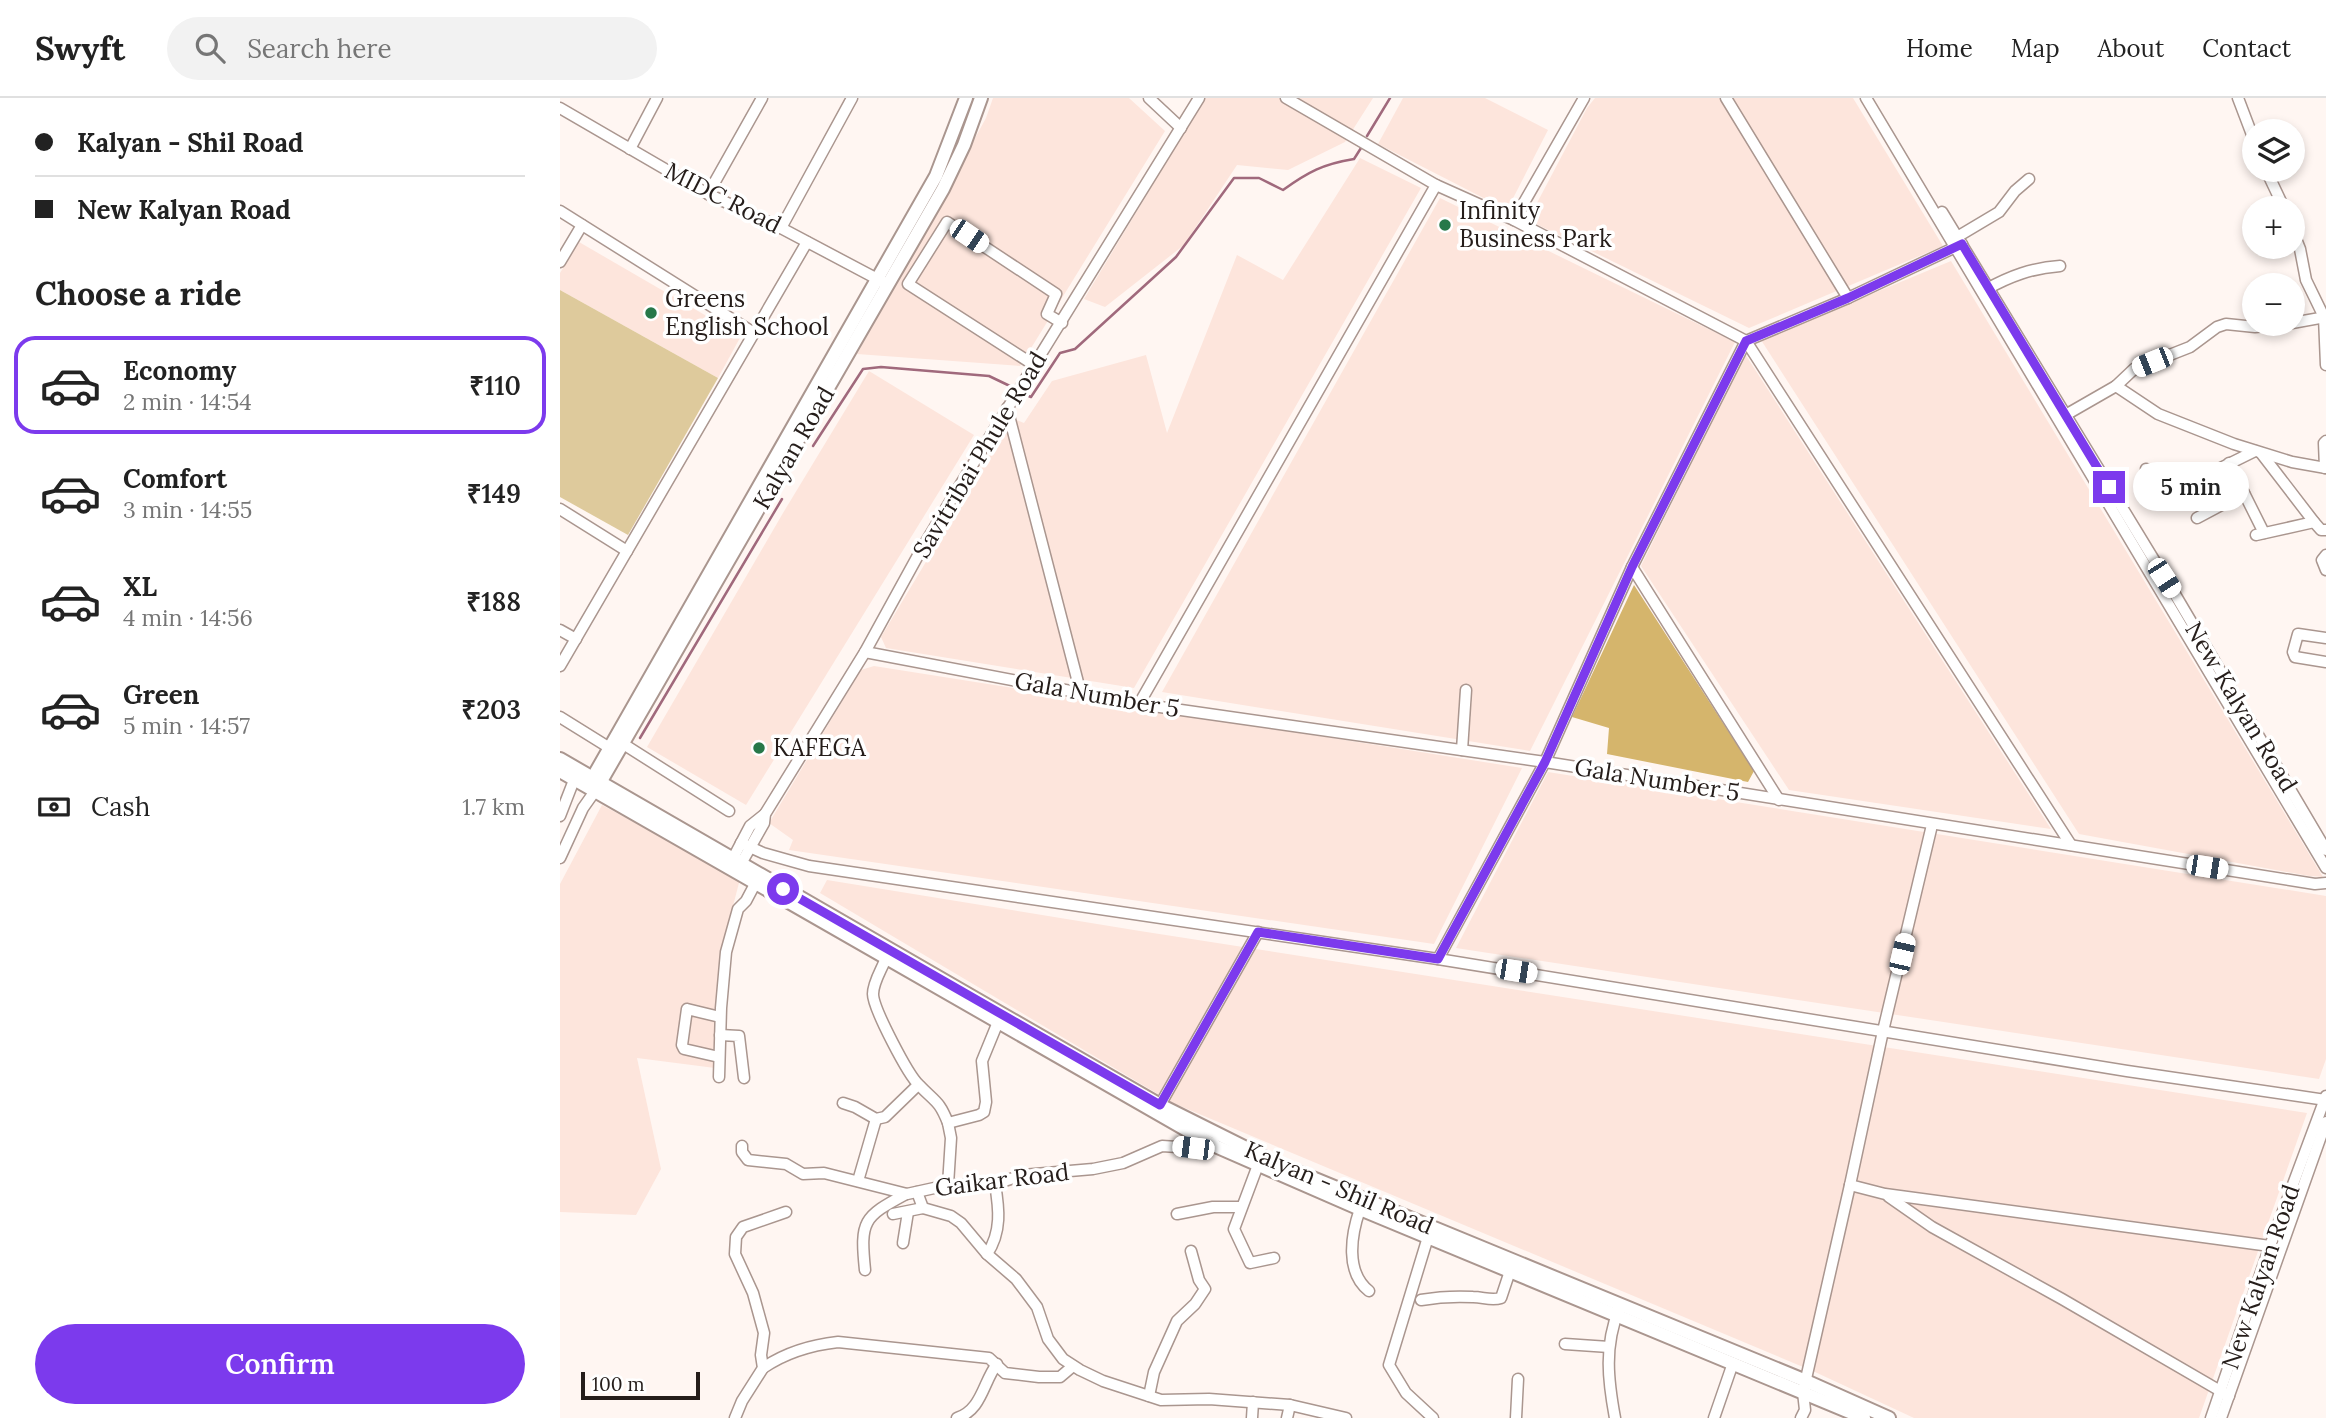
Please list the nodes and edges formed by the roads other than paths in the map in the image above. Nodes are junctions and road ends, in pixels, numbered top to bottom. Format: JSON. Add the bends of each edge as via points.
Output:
{"nodes":[{"id":1,"x":657,"y":98,"type":"edge"},
{"id":2,"x":762,"y":98,"type":"edge"},
{"id":3,"x":852,"y":98,"type":"edge"},
{"id":4,"x":966,"y":98,"type":"edge"},
{"id":5,"x":981,"y":98,"type":"edge"},
{"id":6,"x":1149,"y":98,"type":"edge"},
{"id":7,"x":1199,"y":98,"type":"edge"},
{"id":8,"x":1286,"y":98,"type":"edge"},
{"id":9,"x":1584,"y":98,"type":"edge"},
{"id":10,"x":1726,"y":98,"type":"edge"},
{"id":11,"x":1866,"y":98,"type":"edge"},
{"id":12,"x":1872,"y":98,"type":"edge"},
{"id":13,"x":2238,"y":98,"type":"edge"},
{"id":14,"x":560,"y":108,"type":"edge"},
{"id":15,"x":2246,"y":119,"type":"edge"},
{"id":16,"x":1181,"y":128,"type":"junction"},
{"id":17,"x":630,"y":149,"type":"junction"},
{"id":18,"x":2029,"y":180,"type":"dead end"},
{"id":19,"x":1436,"y":185,"type":"junction"},
{"id":20,"x":1923,"y":188,"type":"junction"},
{"id":21,"x":708,"y":194,"type":"junction"},
{"id":22,"x":925,"y":208,"type":"junction"},
{"id":23,"x":560,"y":211,"type":"edge"},
{"id":24,"x":1514,"y":220,"type":"junction"},
{"id":25,"x":582,"y":225,"type":"junction"},
{"id":26,"x":781,"y":228,"type":"junction"},
{"id":27,"x":807,"y":242,"type":"junction"},
{"id":28,"x":1957,"y":242,"type":"junction"},
{"id":29,"x":2302,"y":259,"type":"edge"},
{"id":30,"x":560,"y":262,"type":"edge"},
{"id":31,"x":2060,"y":266,"type":"dead end"},
{"id":32,"x":882,"y":282,"type":"junction"},
{"id":33,"x":1986,"y":290,"type":"junction"},
{"id":34,"x":1848,"y":298,"type":"junction"},
{"id":35,"x":2325,"y":317,"type":"edge"},
{"id":36,"x":2305,"y":321,"type":"edge"},
{"id":37,"x":1062,"y":323,"type":"junction"},
{"id":38,"x":2242,"y":325,"type":"edge"},
{"id":39,"x":754,"y":332,"type":"junction"},
{"id":40,"x":1746,"y":341,"type":"junction"},
{"id":41,"x":1034,"y":365,"type":"junction"},
{"id":42,"x":2326,"y":365,"type":"edge"},
{"id":43,"x":2116,"y":386,"type":"junction"},
{"id":44,"x":1007,"y":408,"type":"junction"},
{"id":45,"x":2062,"y":417,"type":"junction"},
{"id":46,"x":2326,"y":441,"type":"edge"},
{"id":47,"x":2258,"y":451,"type":"junction"},
{"id":48,"x":2229,"y":463,"type":"junction"},
{"id":49,"x":2325,"y":468,"type":"edge"},
{"id":50,"x":2146,"y":469,"type":"dead end"},
{"id":51,"x":2244,"y":493,"type":"junction"},
{"id":52,"x":560,"y":509,"type":"edge"},
{"id":53,"x":2197,"y":518,"type":"dead end"},
{"id":54,"x":2314,"y":523,"type":"junction"},
{"id":55,"x":2325,"y":533,"type":"edge"},
{"id":56,"x":627,"y":551,"type":"junction"},
{"id":57,"x":2326,"y":555,"type":"edge"},
{"id":58,"x":1632,"y":567,"type":"junction"},
{"id":59,"x":2326,"y":570,"type":"edge"},
{"id":60,"x":2172,"y":599,"type":"junction"},
{"id":61,"x":560,"y":630,"type":"edge"},
{"id":62,"x":2326,"y":638,"type":"edge"},
{"id":63,"x":576,"y":639,"type":"junction"},
{"id":64,"x":865,"y":652,"type":"junction"},
{"id":65,"x":2326,"y":662,"type":"edge"},
{"id":66,"x":560,"y":666,"type":"edge"},
{"id":67,"x":1466,"y":690,"type":"dead end"},
{"id":68,"x":1082,"y":694,"type":"junction"},
{"id":69,"x":1139,"y":704,"type":"junction"},
{"id":70,"x":560,"y":717,"type":"edge"},
{"id":71,"x":616,"y":746,"type":"junction"},
{"id":72,"x":1462,"y":750,"type":"junction"},
{"id":73,"x":560,"y":759,"type":"edge"},
{"id":74,"x":1545,"y":762,"type":"junction"},
{"id":75,"x":560,"y":771,"type":"edge"},
{"id":76,"x":574,"y":780,"type":"junction"},
{"id":77,"x":594,"y":785,"type":"junction"},
{"id":78,"x":567,"y":800,"type":"junction"},
{"id":79,"x":1779,"y":800,"type":"junction"},
{"id":80,"x":583,"y":808,"type":"junction"},
{"id":81,"x":729,"y":811,"type":"dead end"},
{"id":82,"x":560,"y":816,"type":"edge"},
{"id":83,"x":1933,"y":825,"type":"junction"},
{"id":84,"x":746,"y":845,"type":"junction"},
{"id":85,"x":2071,"y":845,"type":"junction"},
{"id":86,"x":2326,"y":850,"type":"edge"},
{"id":87,"x":560,"y":858,"type":"edge"},
{"id":88,"x":734,"y":866,"type":"junction"},
{"id":89,"x":2326,"y":868,"type":"edge"},
{"id":90,"x":2326,"y":883,"type":"edge"},
{"id":91,"x":755,"y":884,"type":"junction"},
{"id":92,"x":1258,"y":932,"type":"junction"},
{"id":93,"x":886,"y":958,"type":"junction"},
{"id":94,"x":1438,"y":959,"type":"junction"},
{"id":95,"x":960,"y":995,"type":"junction"},
{"id":96,"x":720,"y":1017,"type":"junction"},
{"id":97,"x":998,"y":1022,"type":"junction"},
{"id":98,"x":1883,"y":1031,"type":"junction"},
{"id":99,"x":720,"y":1035,"type":"junction"},
{"id":100,"x":719,"y":1057,"type":"junction"},
{"id":101,"x":719,"y":1077,"type":"dead end"},
{"id":102,"x":744,"y":1078,"type":"dead end"},
{"id":103,"x":918,"y":1085,"type":"junction"},
{"id":104,"x":2326,"y":1099,"type":"edge"},
{"id":105,"x":843,"y":1103,"type":"dead end"},
{"id":106,"x":1160,"y":1105,"type":"junction"},
{"id":107,"x":877,"y":1119,"type":"junction"},
{"id":108,"x":2326,"y":1122,"type":"edge"},
{"id":109,"x":948,"y":1123,"type":"junction"},
{"id":110,"x":1215,"y":1139,"type":"junction"},
{"id":111,"x":743,"y":1146,"type":"dead end"},
{"id":112,"x":1258,"y":1165,"type":"junction"},
{"id":113,"x":858,"y":1181,"type":"junction"},
{"id":114,"x":995,"y":1184,"type":"junction"},
{"id":115,"x":948,"y":1185,"type":"junction"},
{"id":116,"x":1850,"y":1185,"type":"junction"},
{"id":117,"x":912,"y":1193,"type":"junction"},
{"id":118,"x":1885,"y":1194,"type":"junction"},
{"id":119,"x":923,"y":1208,"type":"junction"},
{"id":120,"x":1241,"y":1208,"type":"junction"},
{"id":121,"x":1360,"y":1209,"type":"junction"},
{"id":122,"x":908,"y":1212,"type":"junction"},
{"id":123,"x":786,"y":1213,"type":"dead end"},
{"id":124,"x":893,"y":1214,"type":"dead end"},
{"id":125,"x":1177,"y":1214,"type":"dead end"},
{"id":126,"x":1428,"y":1237,"type":"junction"},
{"id":127,"x":903,"y":1243,"type":"dead end"},
{"id":128,"x":2270,"y":1246,"type":"junction"},
{"id":129,"x":1191,"y":1251,"type":"dead end"},
{"id":130,"x":987,"y":1254,"type":"junction"},
{"id":131,"x":1274,"y":1258,"type":"dead end"},
{"id":132,"x":865,"y":1270,"type":"dead end"},
{"id":133,"x":1510,"y":1271,"type":"junction"},
{"id":134,"x":1369,"y":1291,"type":"dead end"},
{"id":135,"x":1420,"y":1300,"type":"dead end"},
{"id":136,"x":1618,"y":1311,"type":"junction"},
{"id":137,"x":1564,"y":1345,"type":"dead end"},
{"id":138,"x":1609,"y":1347,"type":"junction"},
{"id":139,"x":993,"y":1361,"type":"junction"},
{"id":140,"x":1733,"y":1363,"type":"junction"},
{"id":141,"x":1073,"y":1366,"type":"junction"},
{"id":142,"x":764,"y":1368,"type":"junction"},
{"id":143,"x":1518,"y":1379,"type":"dead end"},
{"id":144,"x":1805,"y":1386,"type":"junction"},
{"id":145,"x":2225,"y":1394,"type":"junction"},
{"id":146,"x":1149,"y":1396,"type":"junction"},
{"id":147,"x":1253,"y":1402,"type":"junction"},
{"id":148,"x":1290,"y":1405,"type":"junction"},
{"id":149,"x":1323,"y":1415,"type":"edge"},
{"id":150,"x":735,"y":1418,"type":"edge"},
{"id":151,"x":957,"y":1418,"type":"edge"},
{"id":152,"x":1252,"y":1418,"type":"edge"},
{"id":153,"x":1287,"y":1418,"type":"edge"},
{"id":154,"x":1346,"y":1418,"type":"edge"},
{"id":155,"x":1433,"y":1418,"type":"edge"},
{"id":156,"x":1516,"y":1418,"type":"edge"},
{"id":157,"x":1615,"y":1418,"type":"edge"},
{"id":158,"x":1714,"y":1418,"type":"edge"},
{"id":159,"x":1801,"y":1418,"type":"edge"},
{"id":160,"x":1864,"y":1418,"type":"edge"},
{"id":161,"x":1889,"y":1418,"type":"edge"},
{"id":162,"x":2211,"y":1418,"type":"edge"},
{"id":163,"x":2221,"y":1418,"type":"edge"}],
"edges":[{"from":1,"to":17,"type":"street"},
{"from":2,"to":21,"type":"street"},
{"from":3,"to":26,"type":"street"},
{"from":4,"to":22,"type":"main road","name":"Kalyan Road"},
{"from":5,"to":22,"type":"main road","name":"Kalyan Road","via":[[964,145]]},
{"from":6,"to":16,"type":"street"},
{"from":7,"to":16,"type":"street","name":"Savitribai Phule Road"},
{"from":8,"to":19,"type":"street"},
{"from":9,"to":24,"type":"street"},
{"from":10,"to":34,"type":"street"},
{"from":11,"to":20,"type":"street"},
{"from":12,"to":20,"type":"street"},
{"from":13,"to":15,"type":"street"},
{"from":14,"to":17,"type":"street","name":"MIDC Road"},
{"from":16,"to":37,"type":"street","name":"Savitribai Phule Road"},
{"from":17,"to":21,"type":"street","name":"MIDC Road"},
{"from":18,"to":28,"type":"street","via":[[1999,212]]},
{"from":19,"to":24,"type":"street"},
{"from":19,"to":69,"type":"street"},
{"from":20,"to":28,"type":"street","name":"New Kalyan Road"},
{"from":21,"to":26,"type":"street","name":"MIDC Road"},
{"from":22,"to":32,"type":"main road","name":"Kalyan Road"},
{"from":23,"to":25,"type":"street"},
{"from":24,"to":40,"type":"street"},
{"from":25,"to":30,"type":"street"},
{"from":25,"to":39,"type":"street"},
{"from":26,"to":27,"type":"street","name":"MIDC Road"},
{"from":27,"to":32,"type":"street","name":"MIDC Road"},
{"from":27,"to":39,"type":"street"},
{"from":28,"to":33,"type":"street","name":"New Kalyan Road"},
{"from":28,"to":34,"type":"street"},
{"from":29,"to":35,"type":"street","via":[[2306,280]]},
{"from":31,"to":33,"type":"street","via":[[2014,274]]},
{"from":32,"to":71,"type":"main road","name":"Kalyan Road"},
{"from":33,"to":45,"type":"street","name":"New Kalyan Road"},
{"from":34,"to":40,"type":"street"},
{"from":35,"to":36,"type":"street"},
{"from":35,"to":42,"type":"street"},
{"from":37,"to":41,"type":"street","name":"Savitribai Phule Road"},
{"from":37,"to":41,"type":"street","via":[[1046,314],[1056,294],[947,222],[908,284]]},
{"from":38,"to":43,"type":"street","via":[[2217,327],[2190,347],[2134,369]]},
{"from":39,"to":56,"type":"street"},
{"from":40,"to":58,"type":"street"},
{"from":40,"to":85,"type":"street"},
{"from":41,"to":44,"type":"street","name":"Savitribai Phule Road"},
{"from":43,"to":45,"type":"street"},
{"from":43,"to":47,"type":"street","via":[[2158,414]]},
{"from":44,"to":64,"type":"street","name":"Savitribai Phule Road"},
{"from":44,"to":68,"type":"street"},
{"from":45,"to":60,"type":"street","name":"New Kalyan Road"},
{"from":46,"to":49,"type":"street"},
{"from":47,"to":48,"type":"street"},
{"from":47,"to":49,"type":"street"},
{"from":47,"to":54,"type":"street"},
{"from":48,"to":50,"type":"street","via":[[2163,495]]},
{"from":48,"to":51,"type":"street"},
{"from":51,"to":53,"type":"street"},
{"from":51,"to":54,"type":"street","via":[[2260,534]]},
{"from":52,"to":56,"type":"street"},
{"from":54,"to":55,"type":"street"},
{"from":56,"to":63,"type":"street"},
{"from":57,"to":59,"type":"street","via":[[2322,560]]},
{"from":58,"to":74,"type":"street"},
{"from":58,"to":79,"type":"street"},
{"from":60,"to":86,"type":"street","name":"New Kalyan Road"},
{"from":60,"to":89,"type":"street"},
{"from":61,"to":63,"type":"street"},
{"from":62,"to":65,"type":"street","via":[[2298,634],[2292,652],[2295,657]]},
{"from":63,"to":66,"type":"street"},
{"from":64,"to":68,"type":"street","name":"Gala Number 5"},
{"from":64,"to":84,"type":"street","name":"Savitribai Phule Road"},
{"from":67,"to":72,"type":"street"},
{"from":68,"to":69,"type":"street","name":"Gala Number 5"},
{"from":69,"to":72,"type":"street","name":"Gala Number 5"},
{"from":70,"to":71,"type":"street"},
{"from":71,"to":77,"type":"main road","name":"Kalyan Road"},
{"from":71,"to":81,"type":"street"},
{"from":72,"to":74,"type":"street","name":"Gala Number 5"},
{"from":73,"to":77,"type":"main road","name":"Kalyan - Shil Road"},
{"from":74,"to":79,"type":"street","name":"Gala Number 5"},
{"from":74,"to":94,"type":"street"},
{"from":75,"to":76,"type":"main road","name":"Kalyan - Shil Road"},
{"from":76,"to":77,"type":"main road","name":"Kalyan - Shil Road"},
{"from":76,"to":78,"type":"street"},
{"from":77,"to":78,"type":"street"},
{"from":77,"to":80,"type":"street"},
{"from":77,"to":88,"type":"main road","name":"Kalyan - Shil Road"},
{"from":78,"to":80,"type":"street"},
{"from":78,"to":82,"type":"street"},
{"from":79,"to":83,"type":"street","name":"Gala Number 5"},
{"from":80,"to":87,"type":"street"},
{"from":83,"to":85,"type":"street","name":"Gala Number 5"},
{"from":83,"to":98,"type":"street"},
{"from":84,"to":88,"type":"street","name":"Savitribai Phule Road"},
{"from":84,"to":92,"type":"street","via":[[809,866]]},
{"from":85,"to":90,"type":"street","name":"Gala Number 5"},
{"from":88,"to":91,"type":"main road","name":"Kalyan - Shil Road"},
{"from":88,"to":95,"type":"main road","name":"Kalyan - Shil Road"},
{"from":91,"to":93,"type":"main road","name":"Kalyan - Shil Road"},
{"from":91,"to":96,"type":"street","via":[[738,909],[726,952]]},
{"from":92,"to":94,"type":"street"},
{"from":92,"to":106,"type":"street"},
{"from":93,"to":95,"type":"main road","name":"Kalyan - Shil Road"},
{"from":93,"to":103,"type":"street","via":[[873,991],[874,1006]]},
{"from":94,"to":98,"type":"street"},
{"from":95,"to":97,"type":"main road","name":"Kalyan - Shil Road"},
{"from":95,"to":106,"type":"main road","name":"Kalyan - Shil Road"},
{"from":96,"to":99,"type":"street"},
{"from":96,"to":100,"type":"street","via":[[687,1009],[682,1045]]},
{"from":97,"to":109,"type":"street","via":[[982,1061],[984,1112]]},
{"from":97,"to":110,"type":"main road","name":"Kalyan - Shil Road"},
{"from":98,"to":104,"type":"street"},
{"from":98,"to":116,"type":"street"},
{"from":99,"to":100,"type":"street"},
{"from":99,"to":102,"type":"street","via":[[739,1036]]},
{"from":100,"to":101,"type":"street"},
{"from":103,"to":107,"type":"street"},
{"from":103,"to":109,"type":"street","via":[[941,1105]]},
{"from":104,"to":128,"type":"street","name":"New Kalyan Road"},
{"from":105,"to":107,"type":"street"},
{"from":106,"to":110,"type":"main road","name":"Kalyan - Shil Road"},
{"from":107,"to":113,"type":"street"},
{"from":108,"to":145,"type":"street","name":"New Kalyan Road"},
{"from":109,"to":115,"type":"street"},
{"from":110,"to":112,"type":"main road","name":"Kalyan - Shil Road"},
{"from":110,"to":114,"type":"street","name":"Gaikar Road","via":[[1193,1148],[1162,1146],[1109,1166],[1023,1175]]},
{"from":110,"to":136,"type":"main road","name":"Kalyan - Shil Road"},
{"from":111,"to":113,"type":"street","via":[[748,1160]]},
{"from":112,"to":120,"type":"street"},
{"from":112,"to":121,"type":"main road","name":"Kalyan - Shil Road"},
{"from":113,"to":117,"type":"street"},
{"from":114,"to":115,"type":"street","name":"Gaikar Road"},
{"from":114,"to":130,"type":"street","via":[[998,1229]]},
{"from":115,"to":117,"type":"street","name":"Gaikar Road"},
{"from":116,"to":118,"type":"street"},
{"from":116,"to":144,"type":"street"},
{"from":117,"to":119,"type":"street","name":"Gaikar Road"},
{"from":117,"to":132,"type":"street","via":[[876,1210],[863,1231]]},
{"from":118,"to":128,"type":"street"},
{"from":118,"to":145,"type":"street","via":[[1932,1227]]},
{"from":119,"to":122,"type":"street"},
{"from":119,"to":130,"type":"street","name":"Gaikar Road","via":[[961,1223]]},
{"from":120,"to":125,"type":"street","via":[[1213,1206]]},
{"from":120,"to":131,"type":"street","via":[[1234,1229],[1250,1263]]},
{"from":121,"to":126,"type":"main road","name":"Kalyan - Shil Road"},
{"from":121,"to":134,"type":"street","via":[[1352,1260],[1361,1284]]},
{"from":122,"to":124,"type":"street"},
{"from":122,"to":127,"type":"street"},
{"from":123,"to":142,"type":"street","via":[[743,1227],[736,1237],[735,1254],[764,1333]]},
{"from":126,"to":133,"type":"main road","name":"Kalyan - Shil Road"},
{"from":126,"to":155,"type":"street","via":[[1389,1365],[1406,1393]]},
{"from":128,"to":145,"type":"street","name":"New Kalyan Road"},
{"from":129,"to":146,"type":"street","via":[[1205,1289],[1177,1321],[1154,1371]]},
{"from":130,"to":141,"type":"street","name":"Gaikar Road","via":[[1016,1279],[1037,1307],[1048,1339]]},
{"from":133,"to":135,"type":"street","via":[[1501,1297],[1493,1300],[1448,1296]]},
{"from":133,"to":136,"type":"main road","name":"Kalyan - Shil Road"},
{"from":136,"to":138,"type":"street"},
{"from":136,"to":140,"type":"main road","name":"Kalyan - Shil Road"},
{"from":136,"to":144,"type":"main road","name":"Kalyan - Shil Road"},
{"from":137,"to":138,"type":"street"},
{"from":138,"to":157,"type":"street","via":[[1608,1384]]},
{"from":139,"to":141,"type":"street","via":[[1005,1373],[1039,1377],[1060,1377]]},
{"from":139,"to":142,"type":"street","via":[[838,1342],[789,1354]]},
{"from":139,"to":151,"type":"street","via":[[975,1406]]},
{"from":140,"to":144,"type":"main road","name":"Kalyan - Shil Road"},
{"from":140,"to":158,"type":"street"},
{"from":141,"to":146,"type":"street"},
{"from":142,"to":150,"type":"street"},
{"from":143,"to":156,"type":"street"},
{"from":144,"to":159,"type":"street"},
{"from":144,"to":160,"type":"main road","name":"Kalyan - Shil Road"},
{"from":144,"to":161,"type":"main road","name":"Kalyan - Shil Road"},
{"from":145,"to":162,"type":"street","name":"New Kalyan Road"},
{"from":145,"to":163,"type":"street","name":"New Kalyan Road"},
{"from":146,"to":147,"type":"street"},
{"from":147,"to":148,"type":"street"},
{"from":147,"to":152,"type":"street"},
{"from":148,"to":149,"type":"street"},
{"from":148,"to":153,"type":"street"},
{"from":149,"to":154,"type":"street"}]}
